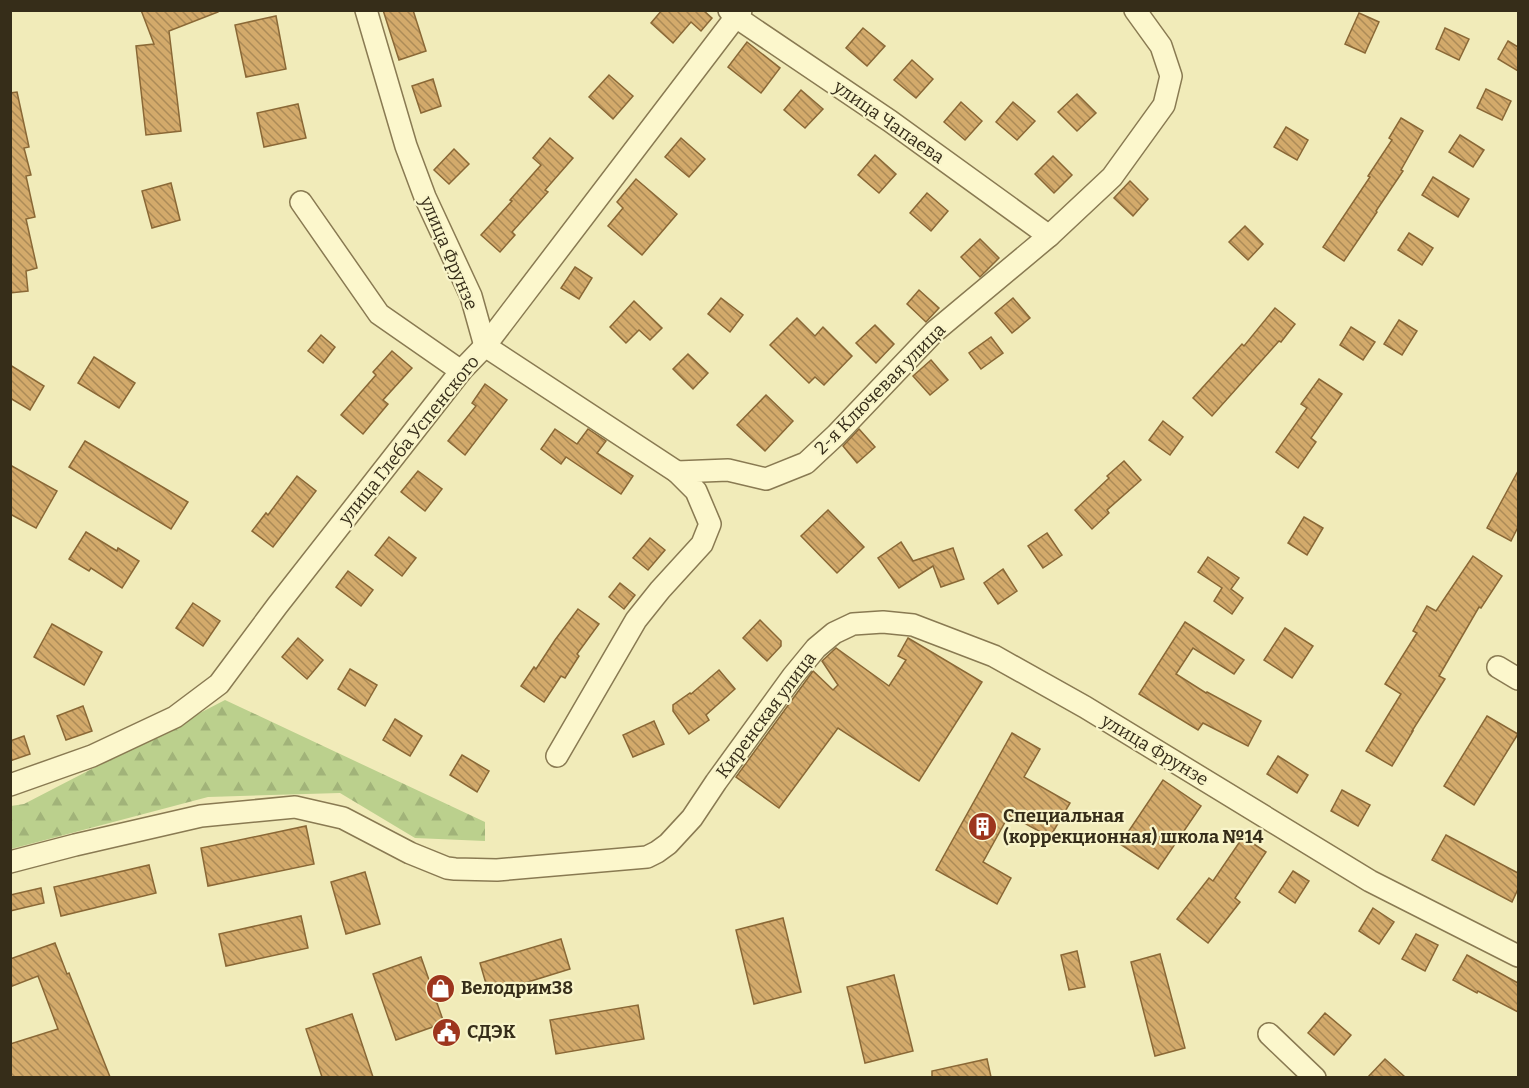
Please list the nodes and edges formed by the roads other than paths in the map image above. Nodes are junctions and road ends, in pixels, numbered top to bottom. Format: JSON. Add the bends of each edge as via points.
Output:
{"nodes":[{"id":1,"x":366,"y":10,"type":"edge"},
{"id":2,"x":1135,"y":10,"type":"edge"},
{"id":3,"x":735,"y":13,"type":"edge"},
{"id":4,"x":301,"y":202,"type":"dead end"},
{"id":5,"x":1049,"y":236,"type":"junction"},
{"id":6,"x":485,"y":346,"type":"junction"},
{"id":7,"x":461,"y":371,"type":"junction"},
{"id":8,"x":677,"y":472,"type":"junction"},
{"id":9,"x":913,"y":625,"type":"joint"},
{"id":10,"x":1498,"y":667,"type":"dead end"},
{"id":11,"x":1518,"y":679,"type":"edge"},
{"id":12,"x":557,"y":756,"type":"dead end"},
{"id":13,"x":10,"y":785,"type":"edge"},
{"id":14,"x":10,"y":862,"type":"edge"},
{"id":15,"x":1518,"y":956,"type":"edge"},
{"id":16,"x":1269,"y":1034,"type":"dead end"},
{"id":17,"x":1314,"y":1077,"type":"edge"}],
"edges":[{"from":1,"to":6,"type":"street","name":"улица Фрунзе","via":[[406,146],[471,296]]},
{"from":2,"to":5,"type":"street","name":"2-я Ключевая улица","via":[[1161,46],[1171,76],[1164,105],[1112,177]]},
{"from":3,"to":5,"type":"street","name":"улица Чапаева"},
{"from":3,"to":6,"type":"street","name":"улица Глеба Успенского"},
{"from":4,"to":7,"type":"street","via":[[379,314]]},
{"from":5,"to":8,"type":"street","name":"2-я Ключевая улица","via":[[934,332],[806,463],[766,479],[728,470]]},
{"from":6,"to":7,"type":"street","name":"улица Глеба Успенского"},
{"from":6,"to":8,"type":"street"},
{"from":7,"to":13,"type":"street","name":"улица Глеба Успенского","via":[[219,684],[175,717],[92,756]]},
{"from":8,"to":12,"type":"street","via":[[696,491],[710,525],[702,544],[636,620]]},
{"from":9,"to":14,"type":"street","name":"Киренская улица","via":[[854,624],[834,633],[816,648],[692,818],[668,844],[647,857],[497,870],[447,868],[343,818],[295,807],[201,816]]},
{"from":9,"to":15,"type":"street","name":"улица Фрунзе","via":[[994,656],[1370,881]]},
{"from":10,"to":11,"type":"street"},
{"from":16,"to":17,"type":"street"}]}
